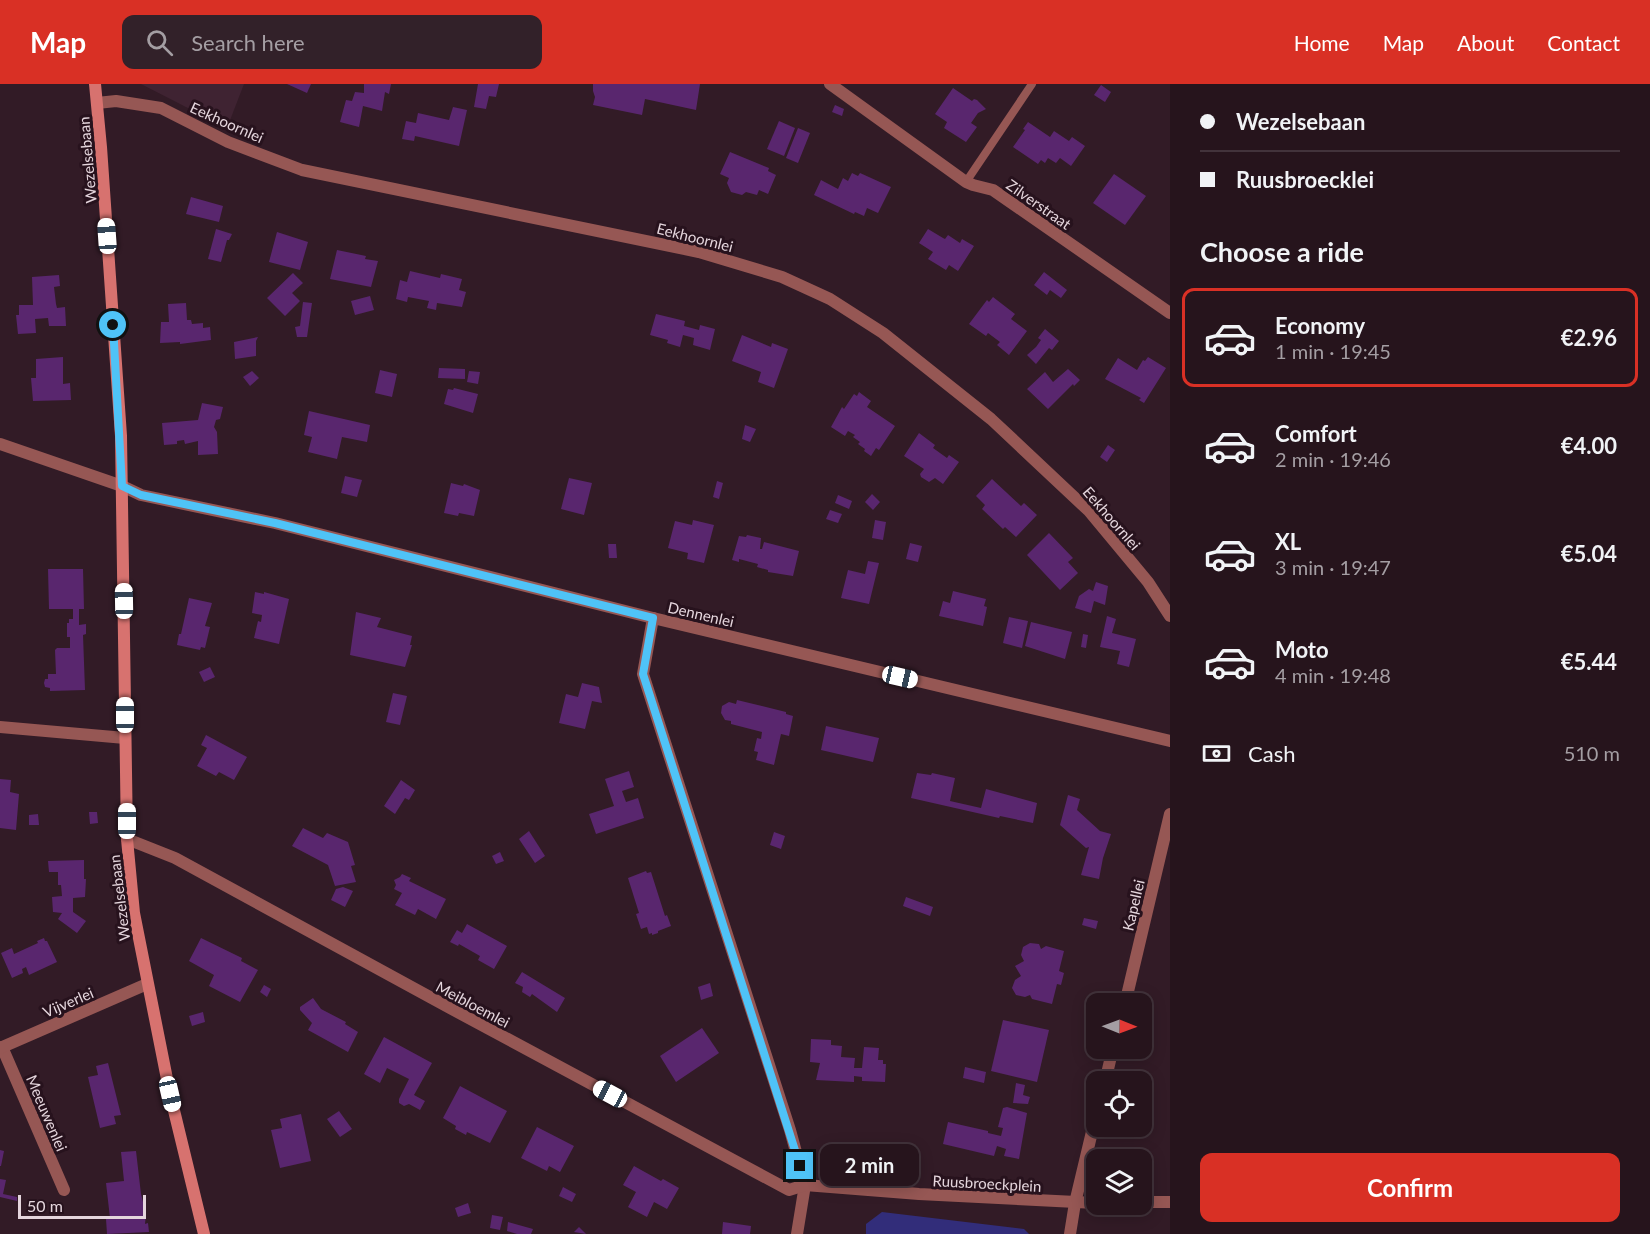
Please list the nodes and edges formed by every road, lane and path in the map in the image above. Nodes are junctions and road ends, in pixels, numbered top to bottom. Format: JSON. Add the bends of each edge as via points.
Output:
{"nodes":[{"id":1,"x":95,"y":84,"type":"edge"},
{"id":2,"x":830,"y":84,"type":"edge"},
{"id":3,"x":1032,"y":84,"type":"edge"},
{"id":4,"x":97,"y":103,"type":"junction"},
{"id":5,"x":966,"y":182,"type":"junction"},
{"id":6,"x":1170,"y":314,"type":"edge"},
{"id":7,"x":0,"y":444,"type":"edge"},
{"id":8,"x":122,"y":486,"type":"junction"},
{"id":9,"x":1170,"y":616,"type":"edge"},
{"id":10,"x":653,"y":618,"type":"junction"},
{"id":11,"x":0,"y":727,"type":"edge"},
{"id":12,"x":125,"y":738,"type":"junction"},
{"id":13,"x":1170,"y":741,"type":"edge"},
{"id":14,"x":1170,"y":814,"type":"edge"},
{"id":15,"x":127,"y":839,"type":"junction"},
{"id":16,"x":147,"y":984,"type":"junction"},
{"id":17,"x":1128,"y":993,"type":"edge"},
{"id":18,"x":1,"y":1048,"type":"edge"},
{"id":19,"x":1091,"y":1137,"type":"edge"},
{"id":20,"x":805,"y":1185,"type":"junction"},
{"id":21,"x":64,"y":1190,"type":"dead end"},
{"id":22,"x":1152,"y":1202,"type":"edge"},
{"id":23,"x":1170,"y":1202,"type":"edge"},
{"id":24,"x":1075,"y":1203,"type":"junction"},
{"id":25,"x":1086,"y":1203,"type":"edge"},
{"id":26,"x":204,"y":1234,"type":"edge"},
{"id":27,"x":797,"y":1234,"type":"edge"},
{"id":28,"x":1070,"y":1234,"type":"edge"}],
"edges":[{"from":1,"to":4,"type":"street","name":"Wezelsebaan"},
{"from":2,"to":5,"type":"street","name":"Zilverstraat"},
{"from":3,"to":5,"type":"lane"},
{"from":4,"to":8,"type":"street","name":"Wezelsebaan"},
{"from":4,"to":9,"type":"street","name":"Eekhoornlei","via":[[116,101],[161,108],[228,142],[302,170],[699,252],[782,277],[830,299],[883,333],[991,418],[1089,511],[1148,582]]},
{"from":5,"to":6,"type":"street","name":"Zilverstraat","via":[[993,190]]},
{"from":7,"to":8,"type":"street","name":"Dennenlei"},
{"from":8,"to":10,"type":"street","name":"Dennenlei","via":[[141,495],[275,523]]},
{"from":8,"to":12,"type":"street","name":"Wezelsebaan"},
{"from":10,"to":13,"type":"street","name":"Dennenlei"},
{"from":10,"to":20,"type":"street","via":[[643,674]]},
{"from":11,"to":12,"type":"street"},
{"from":12,"to":15,"type":"street","name":"Wezelsebaan"},
{"from":14,"to":17,"type":"street","name":"Kapellei"},
{"from":15,"to":16,"type":"street","name":"Wezelsebaan","via":[[134,913]]},
{"from":15,"to":20,"type":"street","name":"Meibloemlei","via":[[176,858],[789,1190]]},
{"from":16,"to":18,"type":"street","name":"Vijverlei"},
{"from":16,"to":26,"type":"street","name":"Wezelsebaan"},
{"from":18,"to":21,"type":"street","name":"Meeuwenlei"},
{"from":19,"to":24,"type":"street"},
{"from":20,"to":24,"type":"street","name":"Ruusbroeckplein"},
{"from":20,"to":27,"type":"street"},
{"from":22,"to":23,"type":"street"},
{"from":24,"to":25,"type":"street","name":"Ruusbroeckplein"},
{"from":24,"to":28,"type":"street"}]}
